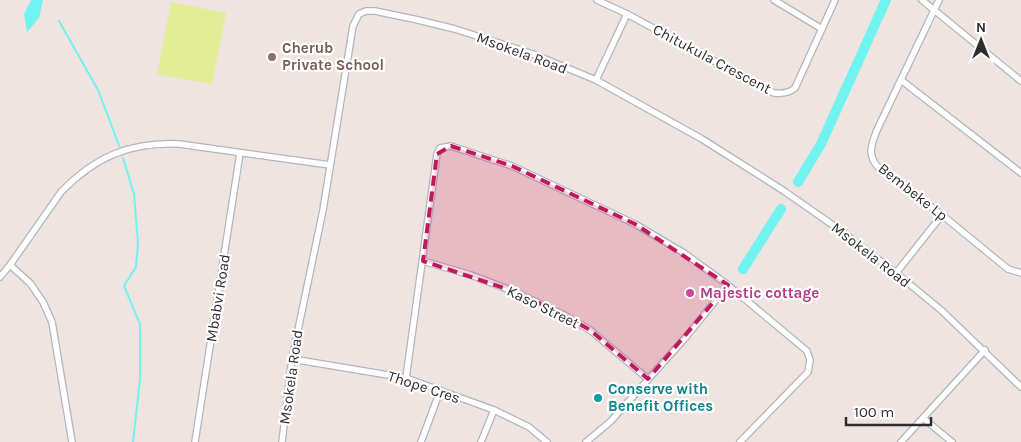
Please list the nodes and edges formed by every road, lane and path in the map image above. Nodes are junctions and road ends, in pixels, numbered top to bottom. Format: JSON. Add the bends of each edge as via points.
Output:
{"nodes":[{"id":1,"x":597,"y":0,"type":"edge"},
{"id":2,"x":774,"y":0,"type":"edge"},
{"id":3,"x":835,"y":0,"type":"edge"},
{"id":4,"x":922,"y":0,"type":"edge"},
{"id":5,"x":939,"y":0,"type":"edge"},
{"id":6,"x":934,"y":10,"type":"junction"},
{"id":7,"x":627,"y":14,"type":"junction"},
{"id":8,"x":822,"y":29,"type":"junction"},
{"id":9,"x":596,"y":80,"type":"junction"},
{"id":10,"x":900,"y":80,"type":"junction"},
{"id":11,"x":1021,"y":80,"type":"edge"},
{"id":12,"x":240,"y":153,"type":"junction"},
{"id":13,"x":330,"y":164,"type":"junction"},
{"id":14,"x":1021,"y":173,"type":"edge"},
{"id":15,"x":942,"y":215,"type":"junction"},
{"id":16,"x":423,"y":261,"type":"junction"},
{"id":17,"x":10,"y":265,"type":"junction"},
{"id":18,"x":1021,"y":272,"type":"edge"},
{"id":19,"x":896,"y":273,"type":"junction"},
{"id":20,"x":0,"y":277,"type":"edge"},
{"id":21,"x":728,"y":285,"type":"junction"},
{"id":22,"x":985,"y":350,"type":"junction"},
{"id":23,"x":292,"y":359,"type":"junction"},
{"id":24,"x":406,"y":378,"type":"junction"},
{"id":25,"x":648,"y":379,"type":"junction"},
{"id":26,"x":1021,"y":387,"type":"edge"},
{"id":27,"x":440,"y":391,"type":"junction"},
{"id":28,"x":494,"y":410,"type":"junction"},
{"id":29,"x":923,"y":418,"type":"junction"},
{"id":30,"x":72,"y":442,"type":"edge"},
{"id":31,"x":195,"y":442,"type":"edge"},
{"id":32,"x":282,"y":442,"type":"edge"},
{"id":33,"x":421,"y":442,"type":"edge"},
{"id":34,"x":481,"y":442,"type":"edge"},
{"id":35,"x":547,"y":442,"type":"edge"},
{"id":36,"x":586,"y":442,"type":"edge"},
{"id":37,"x":740,"y":442,"type":"edge"},
{"id":38,"x":901,"y":442,"type":"edge"},
{"id":39,"x":952,"y":442,"type":"edge"}],
"edges":[{"from":1,"to":7,"type":"street","name":"Chitukula Crescent"},
{"from":2,"to":8,"type":"street"},
{"from":3,"to":8,"type":"street","name":"Chitukula Crescent"},
{"from":4,"to":6,"type":"street"},
{"from":5,"to":6,"type":"street","name":"Bembeke Lp"},
{"from":6,"to":10,"type":"street","name":"Bembeke Lp"},
{"from":6,"to":11,"type":"street"},
{"from":7,"to":8,"type":"street","name":"Chitukula Crescent","via":[[779,94],[795,88]]},
{"from":7,"to":9,"type":"street"},
{"from":9,"to":13,"type":"street","name":"Msokela Road","via":[[533,54],[464,32],[366,11],[359,14],[353,26]]},
{"from":9,"to":19,"type":"street","name":"Msokela Road","via":[[718,148],[837,228]]},
{"from":10,"to":14,"type":"street"},
{"from":10,"to":15,"type":"street","name":"Bembeke Lp","via":[[872,143],[873,159],[877,166]]},
{"from":12,"to":13,"type":"street"},
{"from":12,"to":17,"type":"street","via":[[167,144],[114,153],[78,175],[61,192]]},
{"from":12,"to":31,"type":"street","name":"Mbabvi Road"},
{"from":13,"to":23,"type":"street","name":"Msokela Road"},
{"from":15,"to":18,"type":"street","name":"Bembeke Lp","via":[[1008,269]]},
{"from":15,"to":19,"type":"street"},
{"from":16,"to":21,"type":"street","via":[[437,154],[440,148],[451,146],[512,166],[635,224],[684,253]]},
{"from":16,"to":24,"type":"street"},
{"from":16,"to":25,"type":"street","name":"Kaso Street","via":[[513,291],[562,314],[590,330]]},
{"from":17,"to":20,"type":"street"},
{"from":17,"to":30,"type":"street","via":[[30,283],[52,322]]},
{"from":19,"to":22,"type":"street","name":"Msokela Road"},
{"from":21,"to":25,"type":"street"},
{"from":21,"to":37,"type":"street","via":[[798,343],[810,360],[808,372]]},
{"from":22,"to":26,"type":"street","name":"Msokela Road"},
{"from":22,"to":29,"type":"street"},
{"from":23,"to":24,"type":"street","name":"Thope Cres"},
{"from":23,"to":32,"type":"street","name":"Msokela Road"},
{"from":24,"to":27,"type":"street","name":"Thope Cres"},
{"from":25,"to":36,"type":"street","via":[[611,421]]},
{"from":27,"to":28,"type":"street","name":"Thope Cres"},
{"from":27,"to":33,"type":"street"},
{"from":28,"to":34,"type":"street"},
{"from":28,"to":35,"type":"street","name":"Thope Cres","via":[[529,427]]},
{"from":29,"to":38,"type":"street"},
{"from":29,"to":39,"type":"street"}]}
